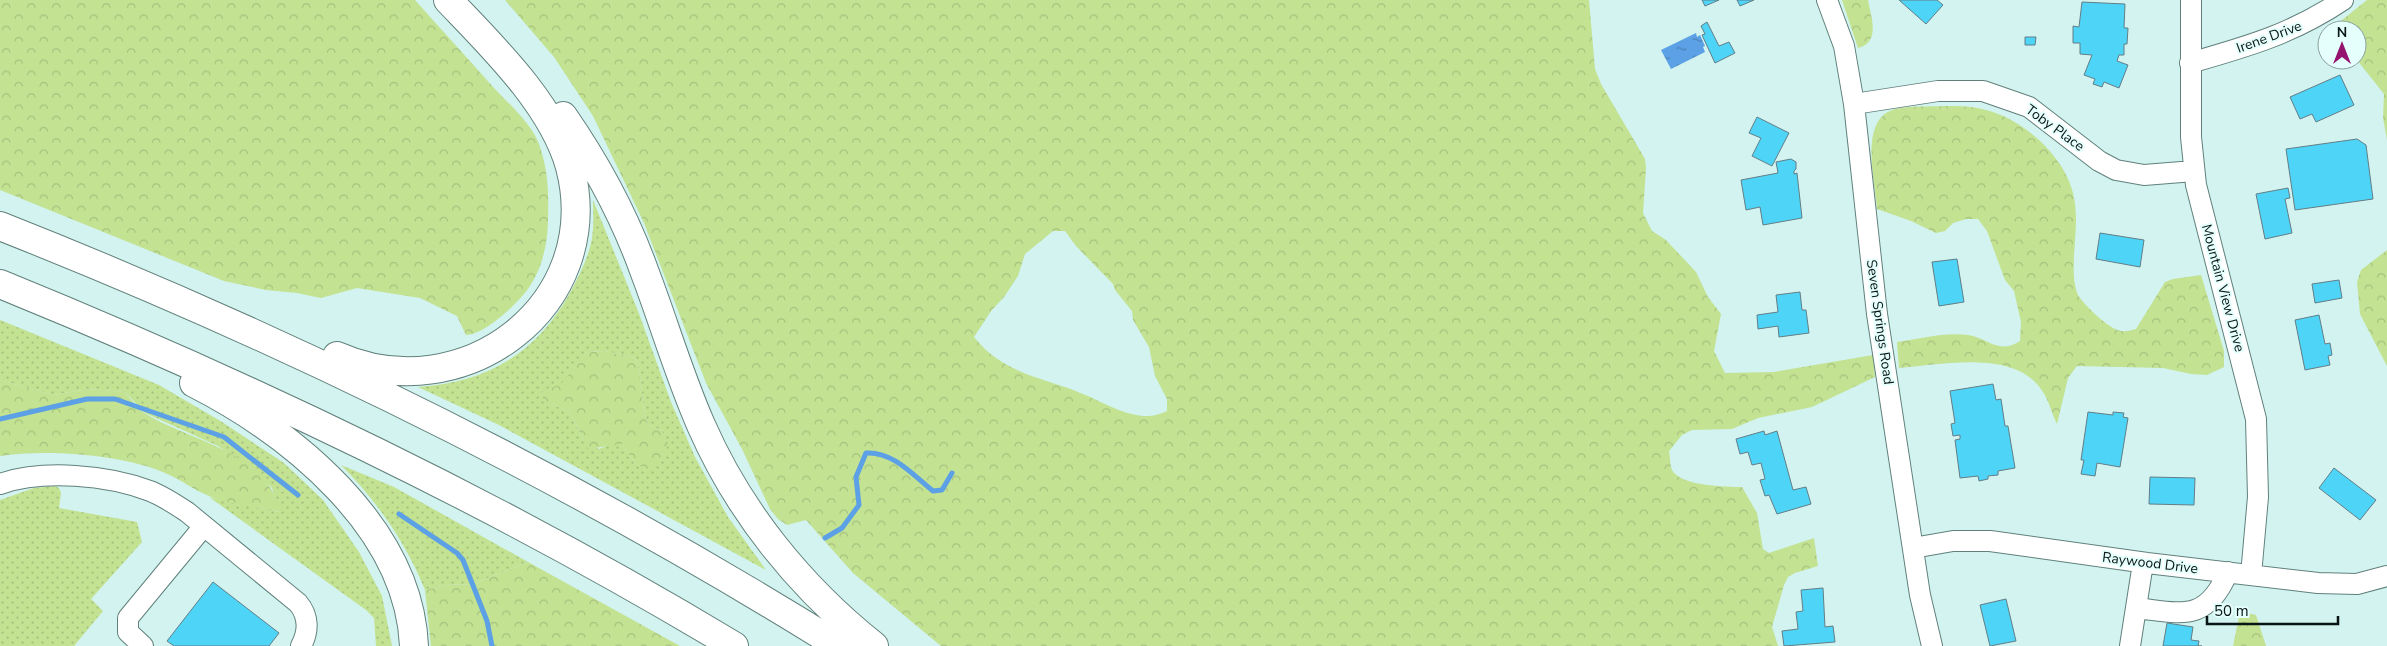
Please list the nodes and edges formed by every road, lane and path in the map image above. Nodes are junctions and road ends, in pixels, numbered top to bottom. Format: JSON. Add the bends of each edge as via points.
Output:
{"nodes":[{"id":1,"x":448,"y":0,"type":"edge"},
{"id":2,"x":466,"y":0,"type":"edge"},
{"id":3,"x":1827,"y":0,"type":"edge"},
{"id":4,"x":2191,"y":0,"type":"edge"},
{"id":5,"x":2334,"y":3,"type":"edge"},
{"id":6,"x":2190,"y":63,"type":"junction"},
{"id":7,"x":1854,"y":104,"type":"junction"},
{"id":8,"x":2194,"y":171,"type":"junction"},
{"id":9,"x":0,"y":226,"type":"edge"},
{"id":10,"x":0,"y":284,"type":"edge"},
{"id":11,"x":149,"y":287,"type":"junction"},
{"id":12,"x":74,"y":314,"type":"junction"},
{"id":13,"x":0,"y":484,"type":"edge"},
{"id":14,"x":204,"y":526,"type":"junction"},
{"id":15,"x":1913,"y":548,"type":"junction"},
{"id":16,"x":2143,"y":563,"type":"junction"},
{"id":17,"x":2228,"y":572,"type":"junction"},
{"id":18,"x":2250,"y":575,"type":"junction"},
{"id":19,"x":2387,"y":576,"type":"edge"},
{"id":20,"x":2136,"y":608,"type":"junction"},
{"id":21,"x":143,"y":646,"type":"edge"},
{"id":22,"x":301,"y":646,"type":"edge"},
{"id":23,"x":414,"y":646,"type":"edge"},
{"id":24,"x":734,"y":646,"type":"edge"},
{"id":25,"x":839,"y":646,"type":"edge"},
{"id":26,"x":874,"y":646,"type":"edge"},
{"id":27,"x":1932,"y":646,"type":"edge"},
{"id":28,"x":2130,"y":646,"type":"edge"}],
"edges":[{"from":1,"to":11,"type":"highway","via":[[532,95],[558,136],[570,168],[575,201],[568,256],[553,290],[528,322],[499,346],[464,363],[427,372],[392,372],[360,365],[258,321]]},
{"from":2,"to":26,"type":"highway","via":[[557,108],[613,196],[645,271],[688,394],[728,479],[760,529],[798,576],[838,617]]},
{"from":3,"to":7,"type":"street","name":"Seven Springs Road","via":[[1844,46]]},
{"from":4,"to":6,"type":"street","name":"Mountain View Drive"},
{"from":5,"to":6,"type":"street","name":"Irene Drive","via":[[2315,19],[2282,34]]},
{"from":6,"to":8,"type":"street","name":"Mountain View Drive"},
{"from":7,"to":8,"type":"street","name":"Toby Place","via":[[1938,91],[1988,92],[2029,107],[2099,161],[2116,170],[2144,176]]},
{"from":7,"to":15,"type":"street","name":"Seven Springs Road","via":[[1877,314]]},
{"from":8,"to":18,"type":"street","name":"Mountain View Drive","via":[[2256,419],[2258,497]]},
{"from":9,"to":11,"type":"highway"},
{"from":10,"to":12,"type":"highway"},
{"from":11,"to":25,"type":"highway","via":[[382,394],[554,482]]},
{"from":12,"to":23,"type":"highway","via":[[121,347],[258,420],[318,468],[359,514],[392,564],[408,605]]},
{"from":12,"to":24,"type":"highway","via":[[262,396],[377,451],[554,543]]},
{"from":13,"to":14,"type":"street","via":[[34,476],[60,475],[127,484],[167,499]]},
{"from":14,"to":21,"type":"street","via":[[128,618],[128,632]]},
{"from":14,"to":22,"type":"street","via":[[302,608],[307,626]]},
{"from":15,"to":16,"type":"street","name":"Raywood Drive","via":[[1952,541],[1990,541]]},
{"from":15,"to":27,"type":"street","name":"Seven Springs Road"},
{"from":16,"to":17,"type":"street","name":"Raywood Drive"},
{"from":16,"to":20,"type":"street"},
{"from":17,"to":18,"type":"street","name":"Raywood Drive"},
{"from":17,"to":20,"type":"street","via":[[2219,591],[2196,611],[2185,614]]},
{"from":18,"to":19,"type":"street","name":"Raywood Drive","via":[[2339,585]]},
{"from":20,"to":28,"type":"street"}]}
